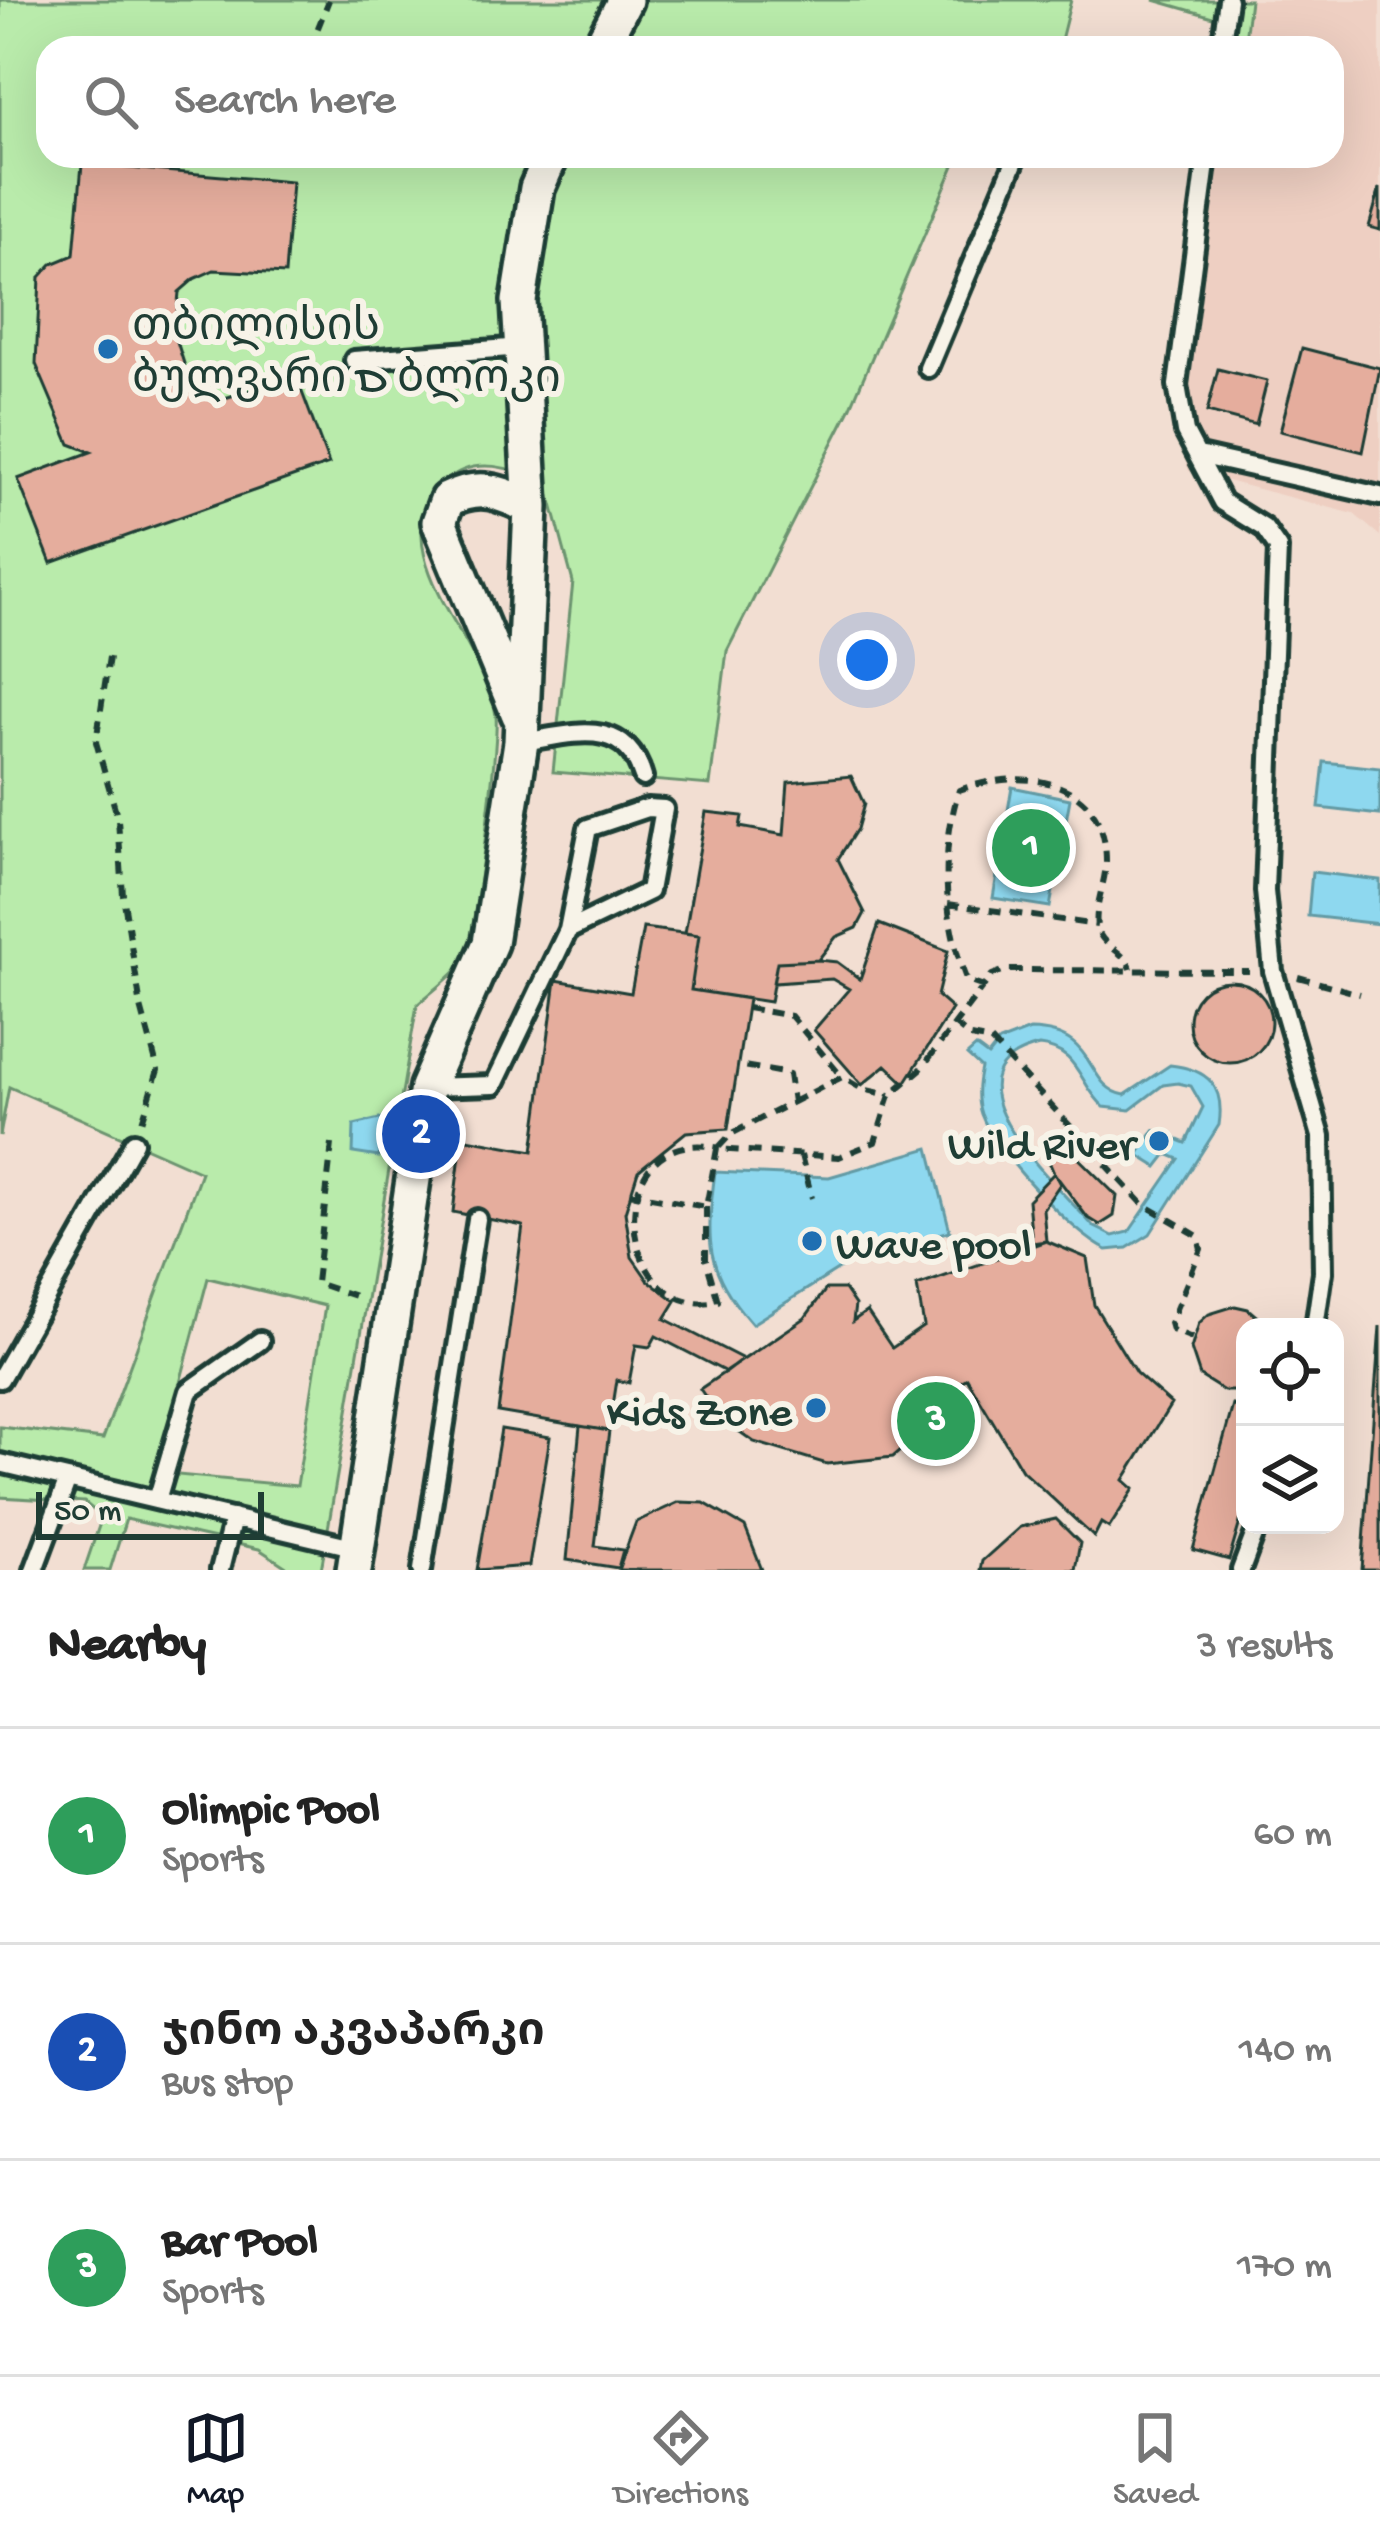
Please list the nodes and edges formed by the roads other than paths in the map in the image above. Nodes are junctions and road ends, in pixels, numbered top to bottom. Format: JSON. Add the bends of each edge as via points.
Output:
{"nodes":[{"id":1,"x":625,"y":0,"type":"edge"},
{"id":2,"x":1228,"y":0,"type":"edge"},
{"id":3,"x":606,"y":36,"type":"edge"},
{"id":4,"x":1223,"y":36,"type":"edge"},
{"id":5,"x":546,"y":168,"type":"edge"},
{"id":6,"x":1012,"y":168,"type":"edge"},
{"id":7,"x":1206,"y":168,"type":"edge"},
{"id":8,"x":522,"y":347,"type":"junction"},
{"id":9,"x":354,"y":361,"type":"dead end"},
{"id":10,"x":928,"y":368,"type":"dead end"},
{"id":11,"x":1203,"y":457,"type":"junction"},
{"id":12,"x":1380,"y":496,"type":"edge"},
{"id":13,"x":531,"y":507,"type":"junction"},
{"id":14,"x":521,"y":732,"type":"junction"},
{"id":15,"x":643,"y":777,"type":"dead end"},
{"id":16,"x":568,"y":930,"type":"junction"},
{"id":17,"x":427,"y":1087,"type":"junction"},
{"id":18,"x":134,"y":1142,"type":"road end"},
{"id":19,"x":477,"y":1219,"type":"dead end"},
{"id":20,"x":1316,"y":1318,"type":"edge"},
{"id":21,"x":260,"y":1341,"type":"dead end"},
{"id":22,"x":0,"y":1379,"type":"edge"},
{"id":23,"x":0,"y":1463,"type":"edge"},
{"id":24,"x":68,"y":1479,"type":"junction"},
{"id":25,"x":158,"y":1501,"type":"junction"},
{"id":26,"x":233,"y":1518,"type":"junction"},
{"id":27,"x":1254,"y":1534,"type":"edge"},
{"id":28,"x":356,"y":1559,"type":"edge"},
{"id":29,"x":34,"y":1570,"type":"edge"},
{"id":30,"x":220,"y":1570,"type":"edge"},
{"id":31,"x":422,"y":1570,"type":"edge"},
{"id":32,"x":1240,"y":1570,"type":"edge"}],
"edges":[{"from":1,"to":3,"type":"street"},
{"from":2,"to":4,"type":"lane"},
{"from":5,"to":8,"type":"street","via":[[519,301]]},
{"from":6,"to":10,"type":"lane"},
{"from":7,"to":11,"type":"lane","via":[[1178,385],[1185,431]]},
{"from":8,"to":9,"type":"lane"},
{"from":8,"to":13,"type":"street"},
{"from":11,"to":12,"type":"lane"},
{"from":11,"to":20,"type":"lane","via":[[1222,502],[1264,528],[1278,548],[1265,891],[1274,971],[1321,1136]]},
{"from":13,"to":14,"type":"street"},
{"from":13,"to":14,"type":"street","via":[[494,490],[468,489],[447,500],[439,522]]},
{"from":14,"to":15,"type":"lane","via":[[618,737],[636,754]]},
{"from":14,"to":17,"type":"street","via":[[490,943]]},
{"from":16,"to":16,"type":"lane","via":[[649,891],[664,808],[588,828]]},
{"from":16,"to":17,"type":"lane","via":[[494,1084]]},
{"from":17,"to":28,"type":"street"},
{"from":18,"to":22,"type":"lane"},
{"from":19,"to":31,"type":"lane"},
{"from":21,"to":25,"type":"lane","via":[[189,1391]]},
{"from":23,"to":24,"type":"lane"},
{"from":24,"to":25,"type":"lane"},
{"from":24,"to":29,"type":"lane"},
{"from":25,"to":26,"type":"lane"},
{"from":26,"to":28,"type":"lane"},
{"from":26,"to":30,"type":"lane"},
{"from":27,"to":32,"type":"lane"}]}
